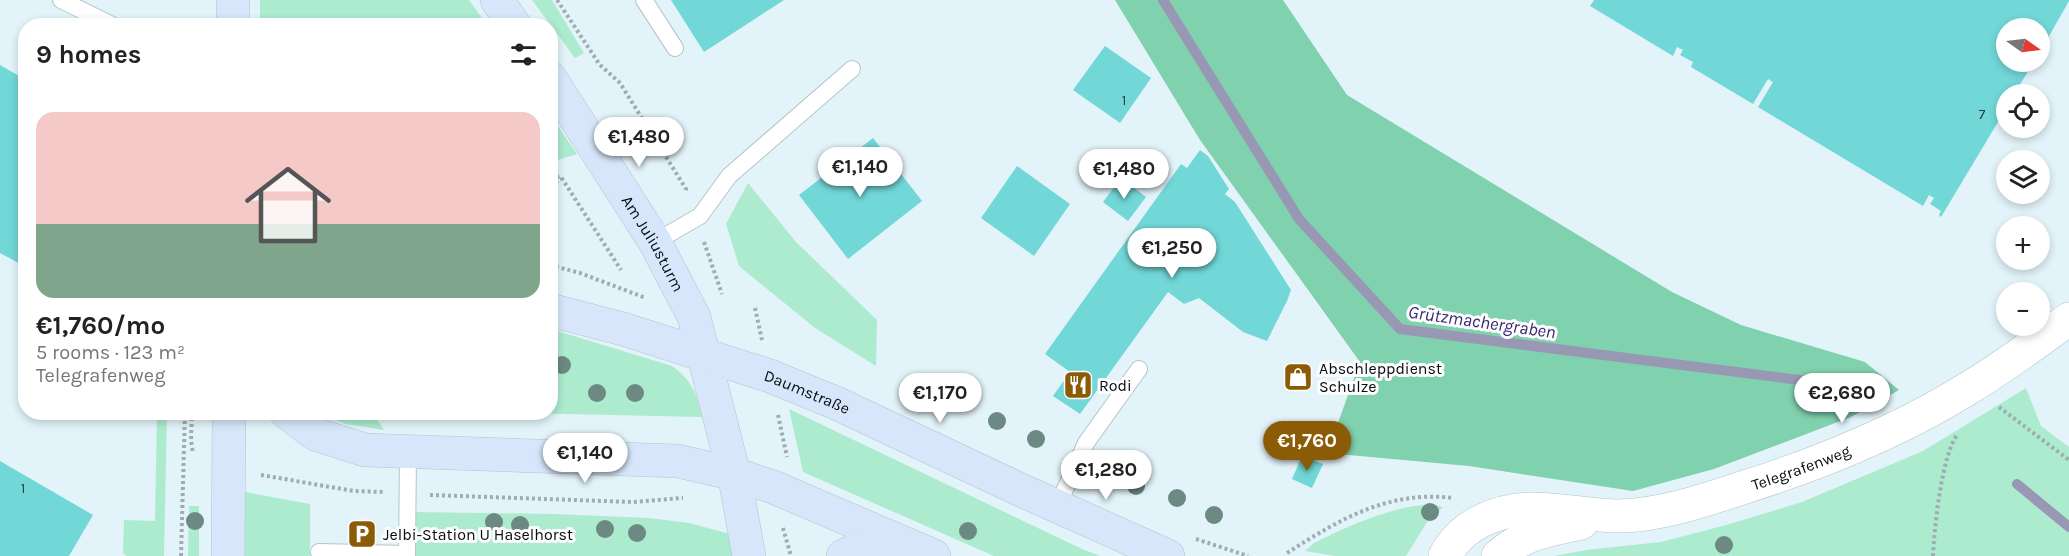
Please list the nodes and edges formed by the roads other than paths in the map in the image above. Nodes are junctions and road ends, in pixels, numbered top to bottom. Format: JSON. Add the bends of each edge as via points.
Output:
{"nodes":[{"id":1,"x":61,"y":0,"type":"edge"},
{"id":2,"x":233,"y":0,"type":"edge"},
{"id":3,"x":497,"y":0,"type":"edge"},
{"id":4,"x":644,"y":0,"type":"edge"},
{"id":5,"x":98,"y":18,"type":"edge"},
{"id":6,"x":233,"y":18,"type":"edge"},
{"id":7,"x":509,"y":18,"type":"edge"},
{"id":8,"x":675,"y":48,"type":"dead end"},
{"id":9,"x":852,"y":69,"type":"dead end"},
{"id":10,"x":558,"y":90,"type":"edge"},
{"id":11,"x":655,"y":242,"type":"junction"},
{"id":12,"x":558,"y":312,"type":"edge"},
{"id":13,"x":2069,"y":319,"type":"edge"},
{"id":14,"x":704,"y":356,"type":"junction"},
{"id":15,"x":1139,"y":369,"type":"dead end"},
{"id":16,"x":229,"y":420,"type":"edge"},
{"id":17,"x":297,"y":420,"type":"edge"},
{"id":18,"x":408,"y":452,"type":"junction"},
{"id":19,"x":734,"y":474,"type":"junction"},
{"id":20,"x":1057,"y":507,"type":"junction"},
{"id":21,"x":1606,"y":517,"type":"junction"},
{"id":22,"x":319,"y":552,"type":"dead end"},
{"id":23,"x":924,"y":552,"type":"edge"},
{"id":24,"x":228,"y":556,"type":"edge"},
{"id":25,"x":749,"y":556,"type":"edge"},
{"id":26,"x":843,"y":556,"type":"edge"},
{"id":27,"x":1168,"y":556,"type":"edge"},
{"id":28,"x":1445,"y":556,"type":"edge"},
{"id":29,"x":1498,"y":556,"type":"edge"}],
"edges":[{"from":1,"to":5,"type":"lane"},
{"from":2,"to":6,"type":"main road"},
{"from":3,"to":7,"type":"main road"},
{"from":4,"to":8,"type":"lane"},
{"from":9,"to":11,"type":"lane","via":[[729,176],[700,216]]},
{"from":10,"to":11,"type":"main road","name":"Am Juliusturm"},
{"from":11,"to":14,"type":"main road","name":"Am Juliusturm","via":[[694,317]]},
{"from":12,"to":14,"type":"main road","name":"Daumstraße"},
{"from":13,"to":21,"type":"street","name":"Telegrafenweg","via":[[1972,387],[1887,433],[1804,468],[1682,507]]},
{"from":14,"to":19,"type":"main road","name":"Am Juliusturm"},
{"from":14,"to":20,"type":"main road","name":"Daumstraße","via":[[770,376],[836,403]]},
{"from":15,"to":20,"type":"lane","via":[[1086,443]]},
{"from":16,"to":24,"type":"main road"},
{"from":17,"to":18,"type":"main road","via":[[315,434],[365,450]]},
{"from":18,"to":19,"type":"main road","via":[[678,461]]},
{"from":18,"to":22,"type":"lane","via":[[407,554]]},
{"from":19,"to":23,"type":"main road"},
{"from":19,"to":25,"type":"main road","name":"Am Juliusturm"},
{"from":20,"to":27,"type":"main road","name":"Daumstraße"},
{"from":21,"to":28,"type":"street","name":"Telegrafenweg","via":[[1531,509],[1510,512],[1483,520],[1461,533]]},
{"from":21,"to":29,"type":"street","name":"Telegrafenweg","via":[[1532,534]]},
{"from":23,"to":26,"type":"main road","via":[[854,551]]}]}
